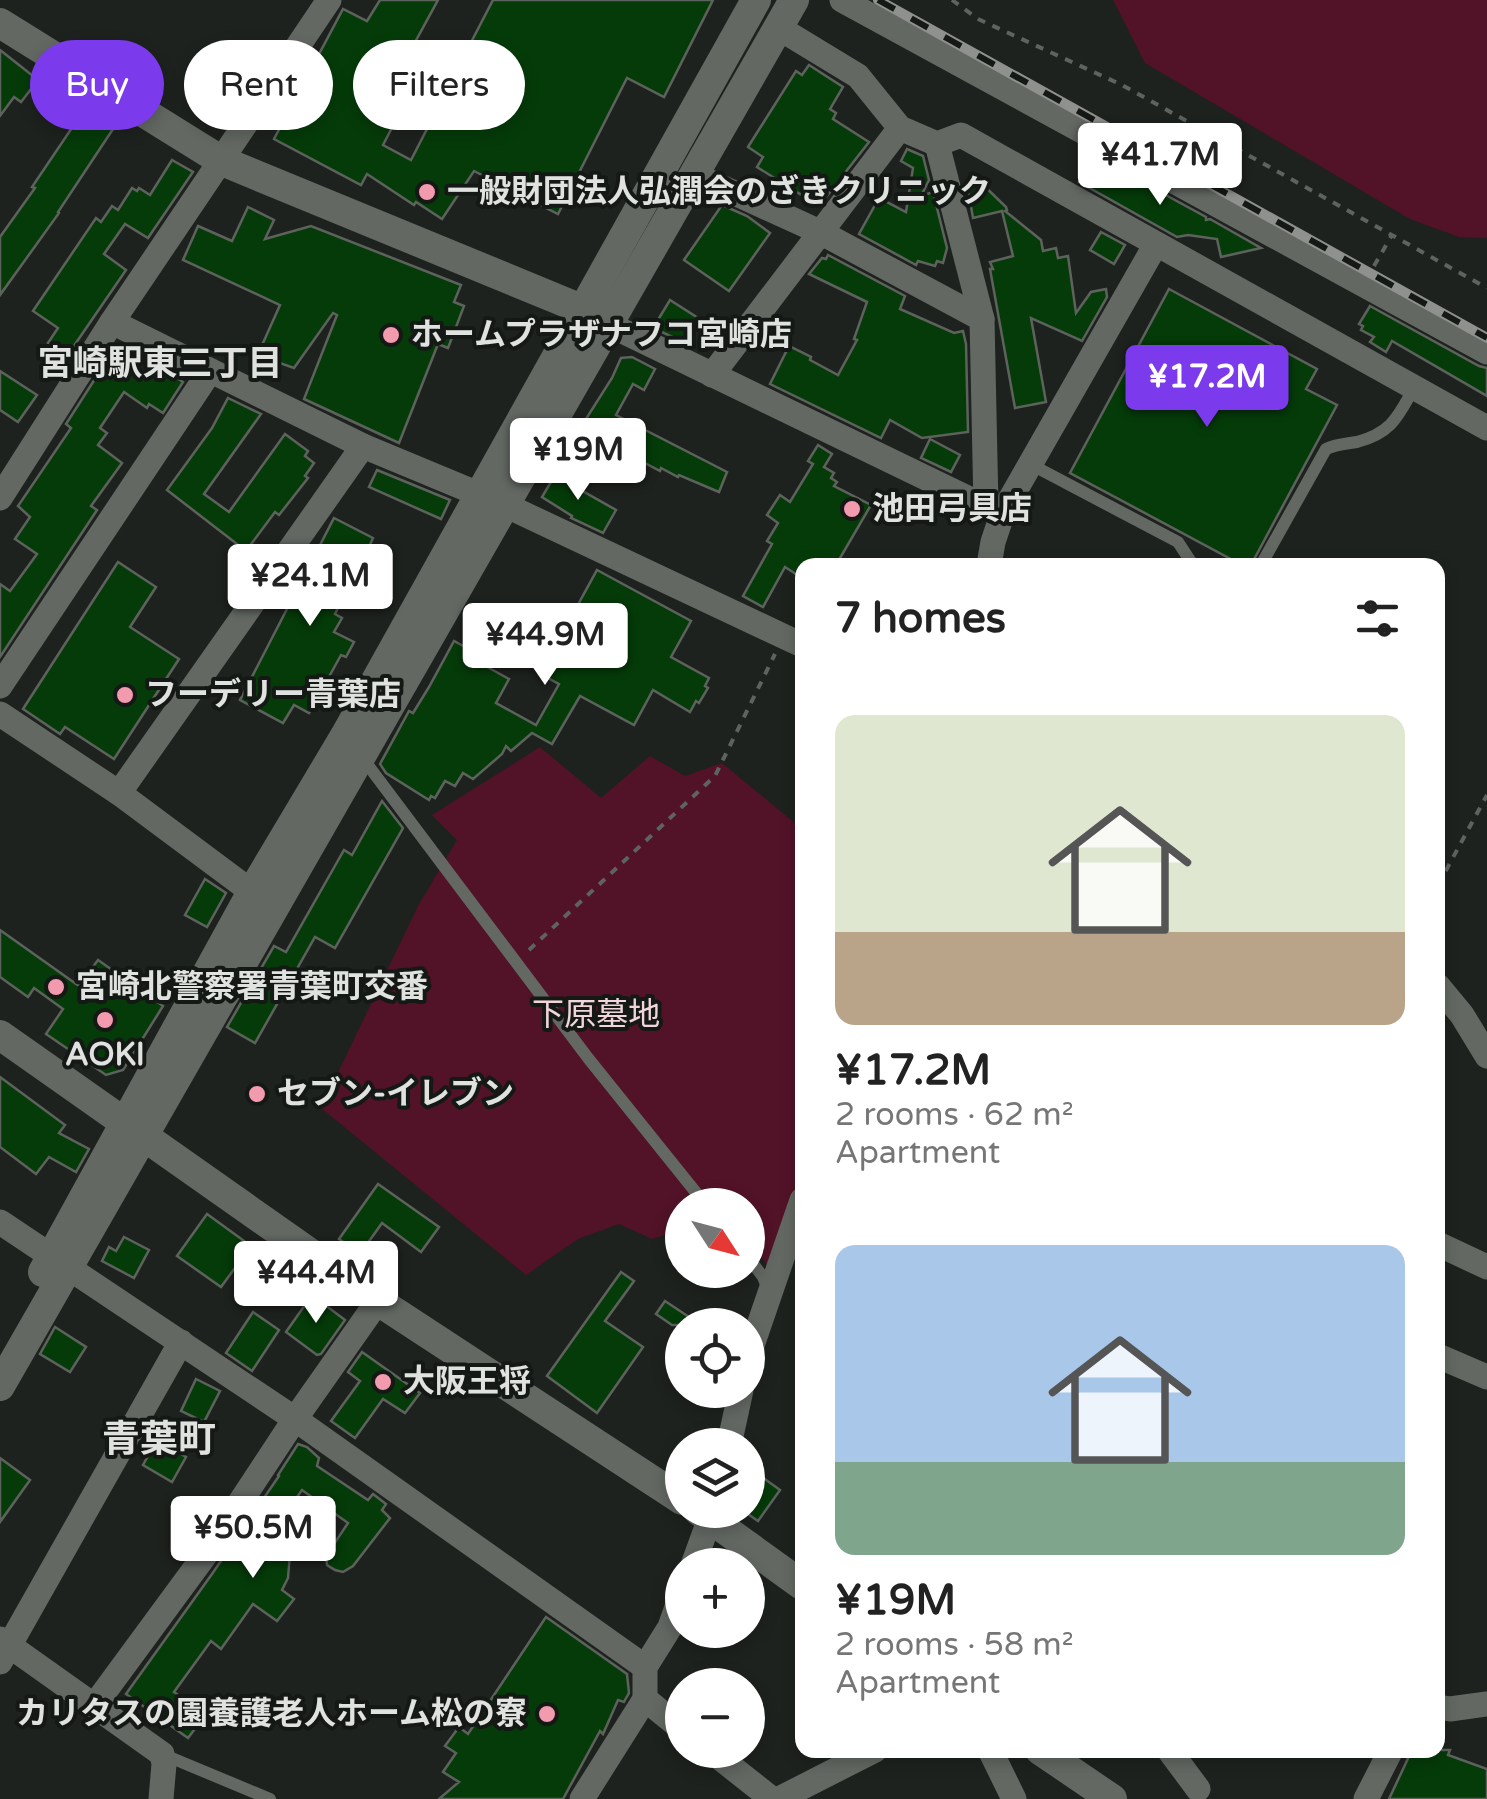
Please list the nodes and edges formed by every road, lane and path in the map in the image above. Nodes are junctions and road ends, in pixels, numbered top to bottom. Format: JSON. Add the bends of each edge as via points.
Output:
{"nodes":[{"id":1,"x":329,"y":0,"type":"edge"},
{"id":2,"x":756,"y":0,"type":"edge"},
{"id":3,"x":794,"y":0,"type":"edge"},
{"id":4,"x":842,"y":0,"type":"edge"},
{"id":5,"x":952,"y":0,"type":"edge"},
{"id":6,"x":0,"y":23,"type":"edge"},
{"id":7,"x":779,"y":28,"type":"junction"},
{"id":8,"x":900,"y":128,"type":"junction"},
{"id":9,"x":937,"y":144,"type":"junction"},
{"id":10,"x":222,"y":160,"type":"junction"},
{"id":11,"x":695,"y":176,"type":"junction"},
{"id":12,"x":820,"y":232,"type":"junction"},
{"id":13,"x":1392,"y":236,"type":"junction"},
{"id":14,"x":1156,"y":244,"type":"junction"},
{"id":15,"x":1363,"y":283,"type":"junction"},
{"id":16,"x":1487,"y":288,"type":"edge"},
{"id":17,"x":597,"y":317,"type":"junction"},
{"id":18,"x":982,"y":320,"type":"junction"},
{"id":19,"x":112,"y":322,"type":"junction"},
{"id":20,"x":1487,"y":352,"type":"edge"},
{"id":21,"x":210,"y":371,"type":"junction"},
{"id":22,"x":712,"y":375,"type":"junction"},
{"id":23,"x":1414,"y":388,"type":"junction"},
{"id":24,"x":1487,"y":428,"type":"edge"},
{"id":25,"x":364,"y":446,"type":"junction"},
{"id":26,"x":1030,"y":464,"type":"junction"},
{"id":27,"x":4,"y":484,"type":"edge"},
{"id":28,"x":493,"y":500,"type":"junction"},
{"id":29,"x":994,"y":510,"type":"junction"},
{"id":30,"x":990,"y":558,"type":"edge"},
{"id":31,"x":1189,"y":558,"type":"edge"},
{"id":32,"x":1265,"y":558,"type":"edge"},
{"id":33,"x":793,"y":641,"type":"edge"},
{"id":34,"x":0,"y":686,"type":"edge"},
{"id":35,"x":0,"y":714,"type":"edge"},
{"id":36,"x":362,"y":756,"type":"junction"},
{"id":37,"x":119,"y":793,"type":"junction"},
{"id":38,"x":1487,"y":796,"type":"edge"},
{"id":39,"x":1445,"y":873,"type":"edge"},
{"id":40,"x":252,"y":892,"type":"junction"},
{"id":41,"x":517,"y":962,"type":"junction"},
{"id":42,"x":1445,"y":994,"type":"edge"},
{"id":43,"x":0,"y":1035,"type":"edge"},
{"id":44,"x":1487,"y":1056,"type":"edge"},
{"id":45,"x":134,"y":1128,"type":"junction"},
{"id":46,"x":692,"y":1188,"type":"edge"},
{"id":47,"x":0,"y":1222,"type":"edge"},
{"id":48,"x":795,"y":1222,"type":"edge"},
{"id":49,"x":1445,"y":1247,"type":"edge"},
{"id":50,"x":59,"y":1263,"type":"junction"},
{"id":51,"x":1487,"y":1266,"type":"edge"},
{"id":52,"x":765,"y":1278,"type":"edge"},
{"id":53,"x":775,"y":1285,"type":"junction"},
{"id":54,"x":795,"y":1285,"type":"edge"},
{"id":55,"x":378,"y":1301,"type":"junction"},
{"id":56,"x":765,"y":1312,"type":"edge"},
{"id":57,"x":182,"y":1342,"type":"junction"},
{"id":58,"x":0,"y":1349,"type":"edge"},
{"id":59,"x":1445,"y":1359,"type":"edge"},
{"id":60,"x":1487,"y":1377,"type":"edge"},
{"id":61,"x":0,"y":1386,"type":"edge"},
{"id":62,"x":294,"y":1418,"type":"junction"},
{"id":63,"x":665,"y":1489,"type":"edge"},
{"id":64,"x":727,"y":1528,"type":"edge"},
{"id":65,"x":795,"y":1579,"type":"edge"},
{"id":66,"x":665,"y":1636,"type":"edge"},
{"id":67,"x":3,"y":1649,"type":"edge"},
{"id":68,"x":645,"y":1667,"type":"junction"},
{"id":69,"x":645,"y":1699,"type":"junction"},
{"id":70,"x":1487,"y":1704,"type":"edge"},
{"id":71,"x":94,"y":1706,"type":"junction"},
{"id":72,"x":1445,"y":1708,"type":"edge"},
{"id":73,"x":665,"y":1715,"type":"edge"},
{"id":74,"x":162,"y":1754,"type":"junction"},
{"id":75,"x":859,"y":1758,"type":"edge"},
{"id":76,"x":994,"y":1758,"type":"edge"},
{"id":77,"x":1052,"y":1758,"type":"edge"},
{"id":78,"x":1174,"y":1758,"type":"edge"},
{"id":79,"x":1387,"y":1758,"type":"edge"},
{"id":80,"x":734,"y":1768,"type":"edge"},
{"id":81,"x":1198,"y":1789,"type":"dead end"},
{"id":82,"x":584,"y":1798,"type":"edge"},
{"id":83,"x":162,"y":1799,"type":"edge"},
{"id":84,"x":270,"y":1799,"type":"edge"},
{"id":85,"x":775,"y":1799,"type":"edge"},
{"id":86,"x":1014,"y":1799,"type":"edge"},
{"id":87,"x":1112,"y":1799,"type":"edge"},
{"id":88,"x":1366,"y":1799,"type":"edge"}],
"edges":[{"from":1,"to":10,"type":"street"},
{"from":2,"to":17,"type":"street"},
{"from":3,"to":7,"type":"street"},
{"from":4,"to":15,"type":"street"},
{"from":5,"to":13,"type":"path","via":[[1122,85]]},
{"from":6,"to":10,"type":"street"},
{"from":7,"to":8,"type":"street","via":[[858,76]]},
{"from":7,"to":11,"type":"street"},
{"from":8,"to":9,"type":"street"},
{"from":8,"to":12,"type":"street"},
{"from":9,"to":14,"type":"street","via":[[961,135]]},
{"from":9,"to":18,"type":"street"},
{"from":10,"to":17,"type":"street"},
{"from":10,"to":19,"type":"street"},
{"from":11,"to":12,"type":"street"},
{"from":11,"to":17,"type":"street"},
{"from":12,"to":18,"type":"street"},
{"from":12,"to":22,"type":"street"},
{"from":13,"to":15,"type":"path"},
{"from":13,"to":16,"type":"path"},
{"from":14,"to":23,"type":"street"},
{"from":14,"to":26,"type":"street"},
{"from":15,"to":20,"type":"street"},
{"from":17,"to":22,"type":"street"},
{"from":17,"to":28,"type":"street"},
{"from":18,"to":29,"type":"street"},
{"from":19,"to":21,"type":"street"},
{"from":19,"to":27,"type":"street"},
{"from":21,"to":25,"type":"street"},
{"from":21,"to":34,"type":"street"},
{"from":22,"to":29,"type":"street"},
{"from":23,"to":24,"type":"street"},
{"from":23,"to":32,"type":"lane","via":[[1394,424],[1374,437],[1326,449]]},
{"from":25,"to":28,"type":"street"},
{"from":25,"to":37,"type":"street"},
{"from":26,"to":29,"type":"street"},
{"from":26,"to":31,"type":"lane","via":[[1178,542]]},
{"from":28,"to":33,"type":"street"},
{"from":28,"to":36,"type":"street"},
{"from":28,"to":40,"type":"street"},
{"from":29,"to":30,"type":"street"},
{"from":33,"to":41,"type":"path","via":[[714,776]]},
{"from":35,"to":37,"type":"street"},
{"from":36,"to":41,"type":"lane"},
{"from":36,"to":45,"type":"street"},
{"from":37,"to":40,"type":"street"},
{"from":38,"to":39,"type":"path"},
{"from":40,"to":45,"type":"street"},
{"from":41,"to":46,"type":"lane"},
{"from":42,"to":44,"type":"street"},
{"from":43,"to":45,"type":"street"},
{"from":45,"to":50,"type":"street"},
{"from":45,"to":55,"type":"street"},
{"from":47,"to":50,"type":"street"},
{"from":48,"to":53,"type":"street"},
{"from":49,"to":51,"type":"street"},
{"from":50,"to":57,"type":"street"},
{"from":50,"to":58,"type":"street"},
{"from":50,"to":61,"type":"street"},
{"from":52,"to":53,"type":"lane"},
{"from":53,"to":54,"type":"street"},
{"from":53,"to":56,"type":"street"},
{"from":55,"to":62,"type":"street"},
{"from":55,"to":63,"type":"street"},
{"from":57,"to":62,"type":"street"},
{"from":57,"to":67,"type":"street"},
{"from":59,"to":60,"type":"street"},
{"from":62,"to":68,"type":"street"},
{"from":62,"to":71,"type":"street","via":[[208,1552]]},
{"from":64,"to":65,"type":"street"},
{"from":66,"to":68,"type":"street"},
{"from":67,"to":71,"type":"street"},
{"from":68,"to":69,"type":"street"},
{"from":69,"to":73,"type":"street"},
{"from":69,"to":82,"type":"street"},
{"from":70,"to":72,"type":"street"},
{"from":71,"to":74,"type":"street"},
{"from":74,"to":83,"type":"street"},
{"from":74,"to":84,"type":"lane"},
{"from":75,"to":85,"type":"street"},
{"from":76,"to":86,"type":"street"},
{"from":77,"to":87,"type":"street"},
{"from":78,"to":81,"type":"street"},
{"from":79,"to":88,"type":"street"},
{"from":80,"to":85,"type":"street"}]}
